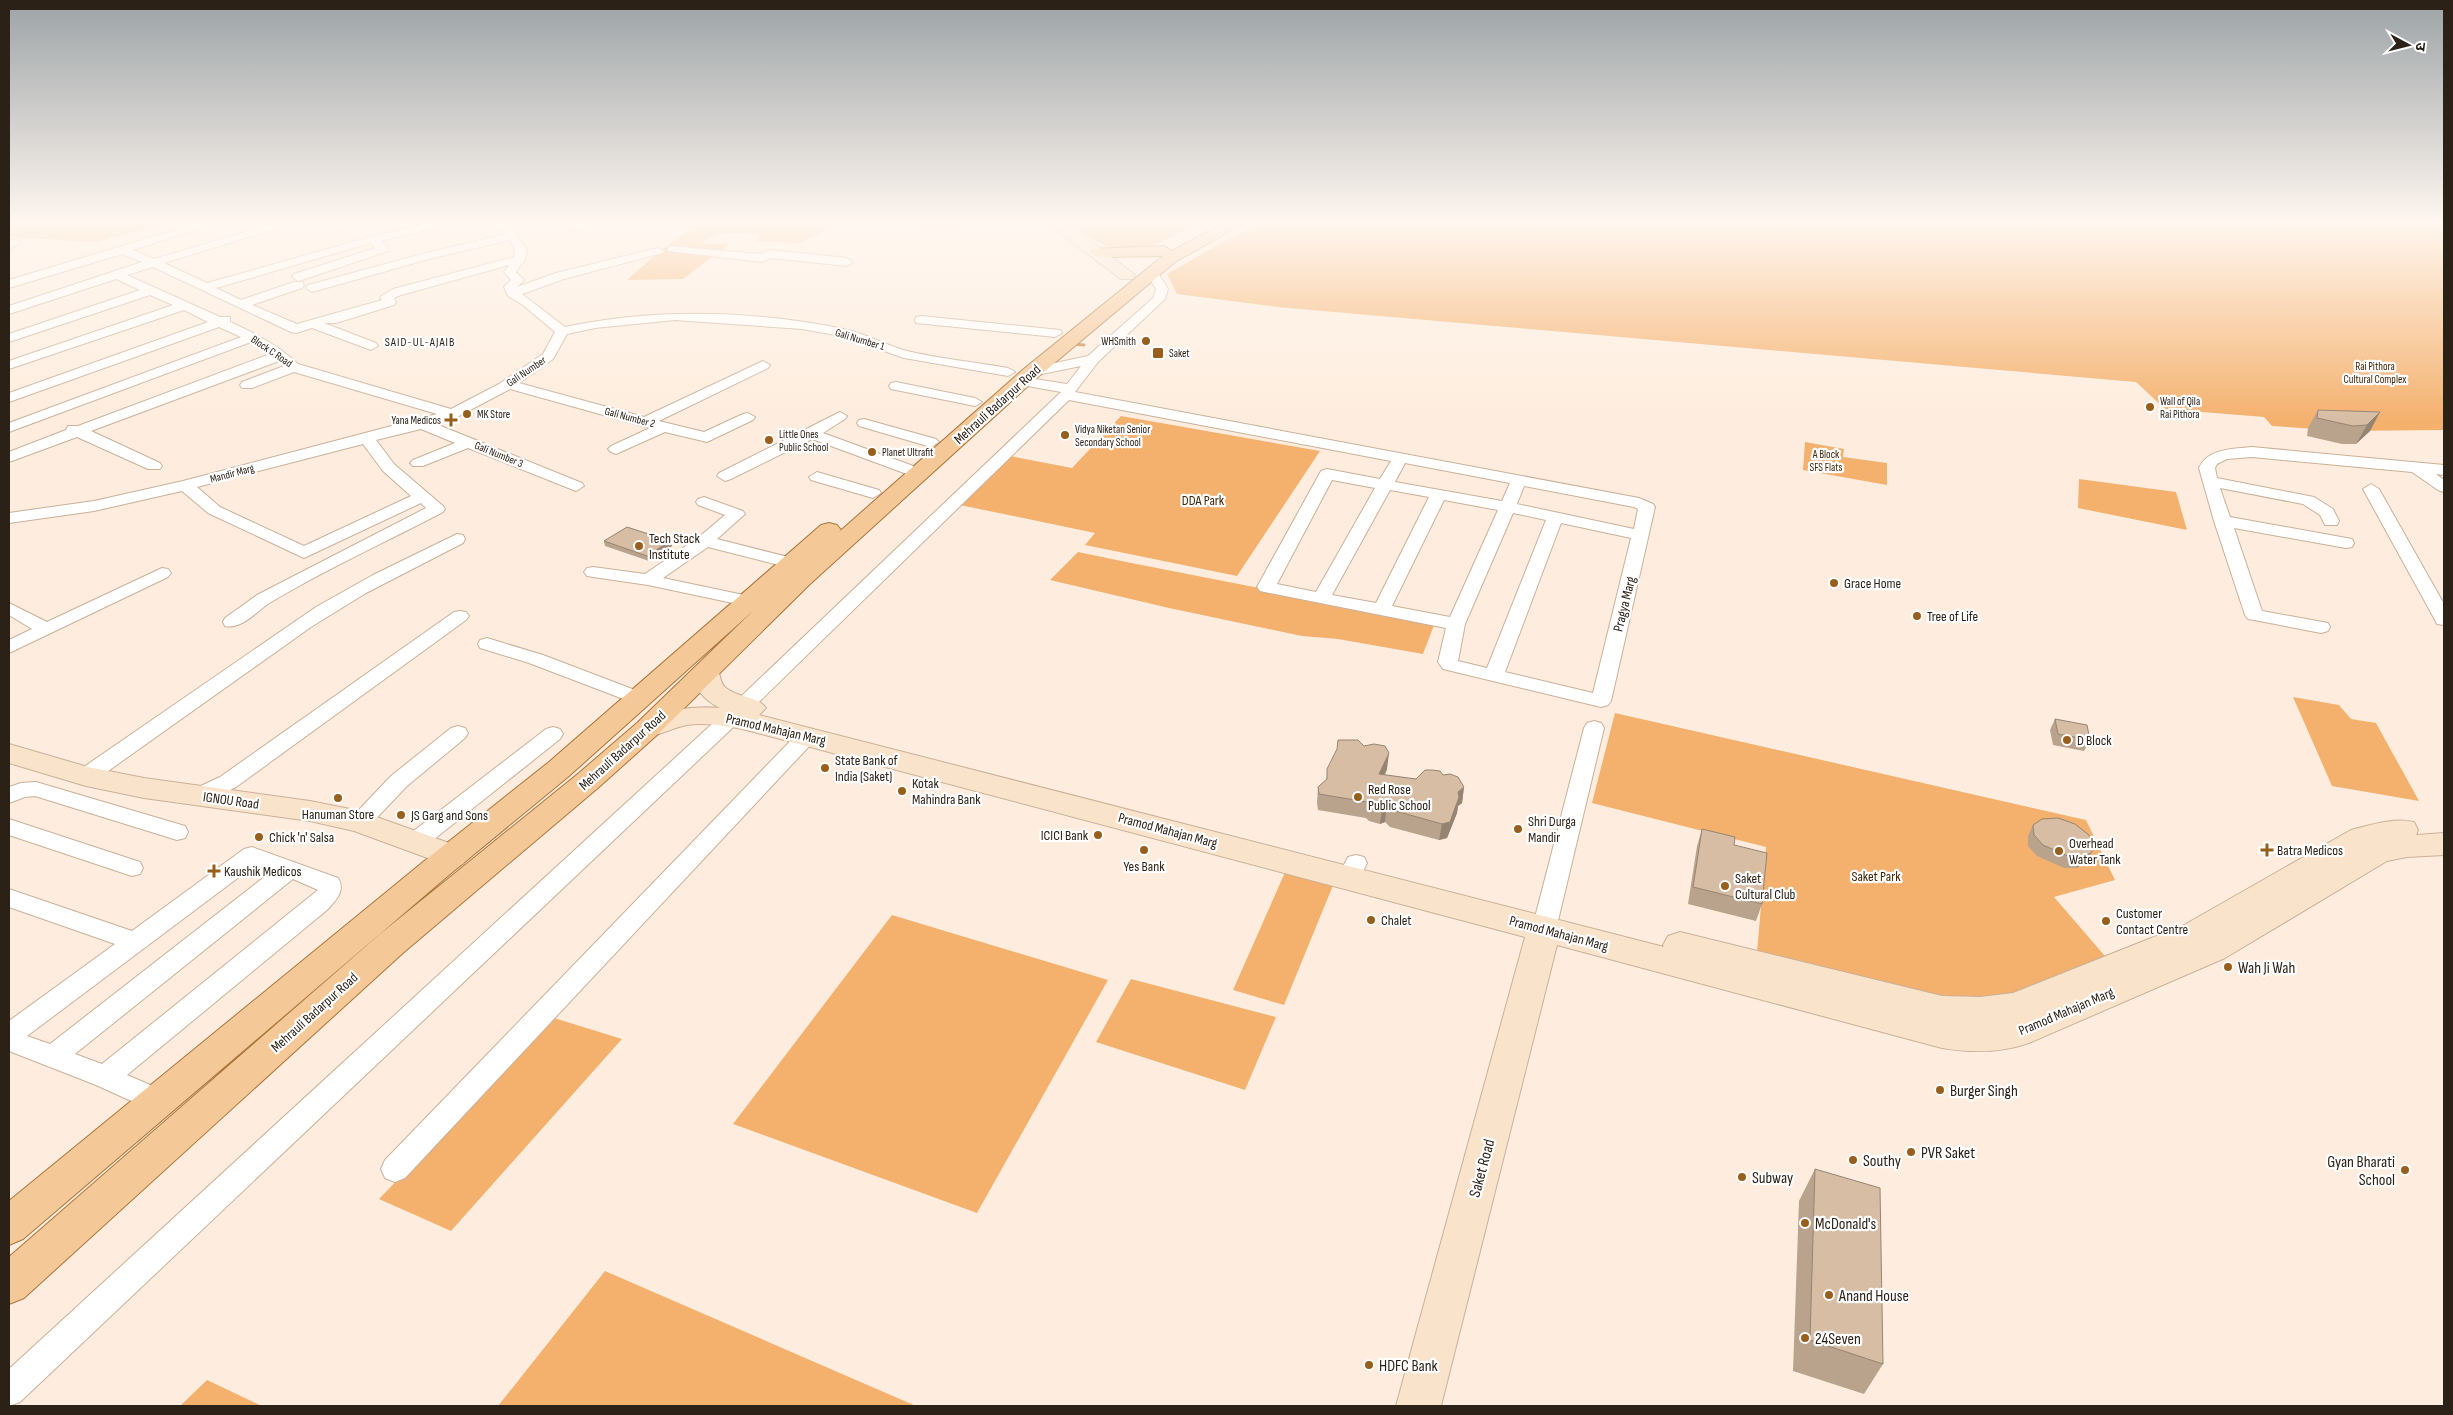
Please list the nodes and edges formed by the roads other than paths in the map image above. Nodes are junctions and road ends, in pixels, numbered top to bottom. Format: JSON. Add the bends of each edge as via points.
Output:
{"nodes":[{"id":1,"x":16,"y":288,"type":"edge"},
{"id":2,"x":75,"y":288,"type":"edge"},
{"id":3,"x":147,"y":288,"type":"edge"},
{"id":4,"x":207,"y":288,"type":"edge"},
{"id":5,"x":284,"y":288,"type":"edge"},
{"id":6,"x":412,"y":288,"type":"edge"},
{"id":7,"x":510,"y":288,"type":"edge"},
{"id":8,"x":527,"y":288,"type":"edge"},
{"id":9,"x":1113,"y":288,"type":"edge"},
{"id":10,"x":1133,"y":288,"type":"edge"},
{"id":11,"x":1161,"y":288,"type":"edge"},
{"id":12,"x":152,"y":290,"type":"junction"},
{"id":13,"x":512,"y":293,"type":"junction"},
{"id":14,"x":43,"y":299,"type":"junction"},
{"id":15,"x":184,"y":306,"type":"junction"},
{"id":16,"x":247,"y":307,"type":"junction"},
{"id":17,"x":9,"y":310,"type":"edge"},
{"id":18,"x":921,"y":320,"type":"dead end"},
{"id":19,"x":218,"y":322,"type":"junction"},
{"id":20,"x":312,"y":323,"type":"junction"},
{"id":21,"x":562,"y":331,"type":"junction"},
{"id":22,"x":1055,"y":333,"type":"junction"},
{"id":23,"x":252,"y":337,"type":"junction"},
{"id":24,"x":9,"y":338,"type":"edge"},
{"id":25,"x":371,"y":346,"type":"dead end"},
{"id":26,"x":281,"y":355,"type":"junction"},
{"id":27,"x":1093,"y":359,"type":"junction"},
{"id":28,"x":763,"y":365,"type":"dead end"},
{"id":29,"x":9,"y":366,"type":"edge"},
{"id":30,"x":293,"y":367,"type":"junction"},
{"id":31,"x":1021,"y":375,"type":"junction"},
{"id":32,"x":508,"y":384,"type":"junction"},
{"id":33,"x":9,"y":385,"type":"edge"},
{"id":34,"x":247,"y":385,"type":"dead end"},
{"id":35,"x":896,"y":386,"type":"dead end"},
{"id":36,"x":24,"y":392,"type":"junction"},
{"id":37,"x":1068,"y":392,"type":"junction"},
{"id":38,"x":9,"y":398,"type":"edge"},
{"id":39,"x":975,"y":402,"type":"junction"},
{"id":40,"x":43,"y":414,"type":"junction"},
{"id":41,"x":452,"y":414,"type":"junction"},
{"id":42,"x":840,"y":416,"type":"dead end"},
{"id":43,"x":748,"y":417,"type":"dead end"},
{"id":44,"x":647,"y":421,"type":"junction"},
{"id":45,"x":864,"y":423,"type":"dead end"},
{"id":46,"x":422,"y":424,"type":"junction"},
{"id":47,"x":665,"y":426,"type":"junction"},
{"id":48,"x":9,"y":428,"type":"edge"},
{"id":49,"x":78,"y":431,"type":"junction"},
{"id":50,"x":811,"y":434,"type":"junction"},
{"id":51,"x":367,"y":437,"type":"junction"},
{"id":52,"x":470,"y":442,"type":"junction"},
{"id":53,"x":931,"y":442,"type":"junction"},
{"id":54,"x":616,"y":449,"type":"dead end"},
{"id":55,"x":9,"y":457,"type":"edge"},
{"id":56,"x":1400,"y":458,"type":"junction"},
{"id":57,"x":418,"y":463,"type":"dead end"},
{"id":58,"x":154,"y":466,"type":"dead end"},
{"id":59,"x":2416,"y":467,"type":"junction"},
{"id":60,"x":2444,"y":470,"type":"edge"},
{"id":61,"x":911,"y":471,"type":"junction"},
{"id":62,"x":725,"y":476,"type":"dead end"},
{"id":63,"x":817,"y":477,"type":"dead end"},
{"id":64,"x":1519,"y":480,"type":"junction"},
{"id":65,"x":2210,"y":481,"type":"junction"},
{"id":66,"x":186,"y":485,"type":"junction"},
{"id":67,"x":1383,"y":485,"type":"junction"},
{"id":68,"x":576,"y":486,"type":"dead end"},
{"id":69,"x":2444,"y":487,"type":"edge"},
{"id":70,"x":2371,"y":489,"type":"dead end"},
{"id":71,"x":873,"y":493,"type":"junction"},
{"id":72,"x":1438,"y":495,"type":"junction"},
{"id":73,"x":421,"y":497,"type":"junction"},
{"id":74,"x":704,"y":502,"type":"dead end"},
{"id":75,"x":1507,"y":507,"type":"junction"},
{"id":76,"x":1647,"y":507,"type":"joint"},
{"id":77,"x":9,"y":518,"type":"edge"},
{"id":78,"x":1555,"y":518,"type":"junction"},
{"id":79,"x":2331,"y":521,"type":"dead end"},
{"id":80,"x":2222,"y":522,"type":"junction"},
{"id":81,"x":2291,"y":534,"type":"junction"},
{"id":82,"x":1640,"y":536,"type":"junction"},
{"id":83,"x":457,"y":539,"type":"dead end"},
{"id":84,"x":705,"y":541,"type":"junction"},
{"id":85,"x":2346,"y":543,"type":"dead end"},
{"id":86,"x":2297,"y":551,"type":"dead end"},
{"id":87,"x":790,"y":563,"type":"junction"},
{"id":88,"x":593,"y":572,"type":"dead end"},
{"id":89,"x":162,"y":573,"type":"dead end"},
{"id":90,"x":648,"y":580,"type":"junction"},
{"id":91,"x":1321,"y":598,"type":"junction"},
{"id":92,"x":747,"y":601,"type":"junction"},
{"id":93,"x":9,"y":608,"type":"edge"},
{"id":94,"x":1382,"y":609,"type":"junction"},
{"id":95,"x":460,"y":616,"type":"dead end"},
{"id":96,"x":2444,"y":620,"type":"edge"},
{"id":97,"x":232,"y":622,"type":"dead end"},
{"id":98,"x":1456,"y":624,"type":"junction"},
{"id":99,"x":2321,"y":627,"type":"dead end"},
{"id":100,"x":44,"y":628,"type":"junction"},
{"id":101,"x":487,"y":644,"type":"dead end"},
{"id":102,"x":9,"y":647,"type":"edge"},
{"id":103,"x":707,"y":672,"type":"junction"},
{"id":104,"x":1494,"y":676,"type":"junction"},
{"id":105,"x":641,"y":699,"type":"junction"},
{"id":106,"x":736,"y":712,"type":"junction"},
{"id":107,"x":1594,"y":728,"type":"dead end"},
{"id":108,"x":647,"y":729,"type":"junction"},
{"id":109,"x":458,"y":733,"type":"dead end"},
{"id":110,"x":553,"y":734,"type":"dead end"},
{"id":111,"x":807,"y":736,"type":"junction"},
{"id":112,"x":9,"y":754,"type":"edge"},
{"id":113,"x":937,"y":762,"type":"junction"},
{"id":114,"x":9,"y":774,"type":"edge"},
{"id":115,"x":86,"y":776,"type":"junction"},
{"id":116,"x":9,"y":796,"type":"edge"},
{"id":117,"x":198,"y":796,"type":"junction"},
{"id":118,"x":360,"y":822,"type":"junction"},
{"id":119,"x":9,"y":827,"type":"edge"},
{"id":120,"x":2444,"y":829,"type":"edge"},
{"id":121,"x":177,"y":832,"type":"dead end"},
{"id":122,"x":415,"y":842,"type":"junction"},
{"id":123,"x":2444,"y":844,"type":"edge"},
{"id":124,"x":445,"y":861,"type":"junction"},
{"id":125,"x":132,"y":868,"type":"dead end"},
{"id":126,"x":290,"y":869,"type":"junction"},
{"id":127,"x":9,"y":898,"type":"edge"},
{"id":128,"x":1546,"y":921,"type":"junction"},
{"id":129,"x":135,"y":941,"type":"junction"},
{"id":130,"x":9,"y":1035,"type":"edge"},
{"id":131,"x":9,"y":1040,"type":"edge"},
{"id":132,"x":53,"y":1057,"type":"junction"},
{"id":133,"x":105,"y":1077,"type":"junction"},
{"id":134,"x":158,"y":1101,"type":"junction"},
{"id":135,"x":395,"y":1169,"type":"dead end"},
{"id":136,"x":9,"y":1226,"type":"edge"},
{"id":137,"x":9,"y":1284,"type":"edge"},
{"id":138,"x":9,"y":1391,"type":"edge"},
{"id":139,"x":1418,"y":1406,"type":"edge"}],
"edges":[{"from":1,"to":14,"type":"street"},
{"from":2,"to":14,"type":"street"},
{"from":3,"to":12,"type":"street","name":"Block C Road"},
{"from":4,"to":16,"type":"street"},
{"from":5,"to":16,"type":"street"},
{"from":6,"to":20,"type":"street","via":[[386,296],[390,302]]},
{"from":7,"to":13,"type":"street"},
{"from":8,"to":13,"type":"street"},
{"from":9,"to":22,"type":"main road","name":"Mehrauli Badarpur Road"},
{"from":10,"to":31,"type":"main road","name":"Mehrauli Badarpur Road"},
{"from":11,"to":27,"type":"street","via":[[1159,299]]},
{"from":12,"to":15,"type":"street","name":"Block C Road"},
{"from":12,"to":24,"type":"street"},
{"from":13,"to":21,"type":"street","via":[[528,302]]},
{"from":14,"to":17,"type":"street"},
{"from":15,"to":19,"type":"street","name":"Block C Road"},
{"from":15,"to":29,"type":"street"},
{"from":16,"to":19,"type":"street"},
{"from":16,"to":20,"type":"street","via":[[296,329]]},
{"from":18,"to":22,"type":"street","via":[[952,326]]},
{"from":19,"to":23,"type":"street","name":"Block C Road"},
{"from":19,"to":36,"type":"street"},
{"from":20,"to":25,"type":"street"},
{"from":21,"to":31,"type":"street","name":"Gali Number 1","via":[[595,324],[675,316],[802,325],[844,333],[904,354]]},
{"from":21,"to":32,"type":"street","name":"Gali Number","via":[[548,356]]},
{"from":22,"to":31,"type":"main road","name":"Mehrauli Badarpur Road"},
{"from":23,"to":26,"type":"street","name":"Block C Road"},
{"from":23,"to":40,"type":"street"},
{"from":26,"to":30,"type":"street","name":"Block C Road"},
{"from":26,"to":49,"type":"street"},
{"from":27,"to":31,"type":"street"},
{"from":27,"to":37,"type":"street"},
{"from":28,"to":44,"type":"street"},
{"from":30,"to":34,"type":"street"},
{"from":30,"to":41,"type":"street","name":"Block C Road"},
{"from":31,"to":37,"type":"street","name":"Gali Number 1"},
{"from":31,"to":39,"type":"main road","name":"Mehrauli Badarpur Road"},
{"from":31,"to":61,"type":"main road","name":"Mehrauli Badarpur Road"},
{"from":32,"to":41,"type":"street","name":"Gali Number"},
{"from":32,"to":44,"type":"street","name":"Gali Number 2"},
{"from":33,"to":36,"type":"street"},
{"from":35,"to":39,"type":"street"},
{"from":36,"to":38,"type":"street"},
{"from":36,"to":40,"type":"street"},
{"from":37,"to":56,"type":"street","name":"Gali Number 1"},
{"from":37,"to":106,"type":"street"},
{"from":39,"to":53,"type":"main road","name":"Mehrauli Badarpur Road"},
{"from":40,"to":48,"type":"street"},
{"from":40,"to":49,"type":"street"},
{"from":41,"to":46,"type":"street","name":"Mandir Marg"},
{"from":42,"to":50,"type":"street"},
{"from":43,"to":47,"type":"street","name":"Gali Number 2","via":[[704,438]]},
{"from":44,"to":47,"type":"street","name":"Gali Number 2"},
{"from":45,"to":53,"type":"street"},
{"from":46,"to":51,"type":"street","name":"Mandir Marg"},
{"from":46,"to":52,"type":"street","name":"Gali Number 3"},
{"from":47,"to":54,"type":"street"},
{"from":49,"to":55,"type":"street"},
{"from":49,"to":58,"type":"street"},
{"from":50,"to":61,"type":"street"},
{"from":50,"to":62,"type":"street"},
{"from":51,"to":66,"type":"street","name":"Mandir Marg"},
{"from":51,"to":73,"type":"street","via":[[373,451]]},
{"from":52,"to":57,"type":"street"},
{"from":52,"to":68,"type":"street","name":"Gali Number 3"},
{"from":53,"to":61,"type":"main road","name":"Mehrauli Badarpur Road"},
{"from":56,"to":64,"type":"street","name":"Gali Number 1"},
{"from":56,"to":67,"type":"street"},
{"from":59,"to":60,"type":"street"},
{"from":59,"to":65,"type":"street","via":[[2252,452],[2210,461],[2207,468]]},
{"from":59,"to":69,"type":"street"},
{"from":61,"to":71,"type":"main road","name":"Mehrauli Badarpur Road"},
{"from":61,"to":103,"type":"main road","name":"Mehrauli Badarpur Road"},
{"from":63,"to":71,"type":"street"},
{"from":64,"to":75,"type":"street"},
{"from":64,"to":76,"type":"street","name":"Gali Number 1","via":[[1638,502]]},
{"from":65,"to":79,"type":"street","via":[[2308,500],[2327,512]]},
{"from":65,"to":80,"type":"street"},
{"from":66,"to":73,"type":"street","via":[[214,510],[304,553]]},
{"from":66,"to":77,"type":"street","name":"Mandir Marg","via":[[94,506]]},
{"from":67,"to":72,"type":"street"},
{"from":67,"to":91,"type":"street"},
{"from":67,"to":91,"type":"street","via":[[1327,474],[1266,587]]},
{"from":70,"to":96,"type":"street"},
{"from":71,"to":87,"type":"main road","name":"Mehrauli Badarpur Road"},
{"from":72,"to":75,"type":"street"},
{"from":72,"to":94,"type":"street"},
{"from":73,"to":97,"type":"street","via":[[437,509],[262,599]]},
{"from":74,"to":84,"type":"street","via":[[737,514]]},
{"from":75,"to":78,"type":"street"},
{"from":75,"to":98,"type":"street"},
{"from":76,"to":82,"type":"street","name":"Pragya Marg"},
{"from":78,"to":82,"type":"street"},
{"from":78,"to":104,"type":"street"},
{"from":80,"to":81,"type":"street"},
{"from":80,"to":99,"type":"street","via":[[2254,615]]},
{"from":81,"to":85,"type":"street"},
{"from":81,"to":86,"type":"street"},
{"from":82,"to":104,"type":"street","name":"Pragya Marg","via":[[1601,701]]},
{"from":83,"to":115,"type":"street","via":[[305,623],[144,739]]},
{"from":84,"to":87,"type":"street"},
{"from":84,"to":90,"type":"street"},
{"from":87,"to":92,"type":"main road","name":"Mehrauli Badarpur Road"},
{"from":88,"to":90,"type":"street"},
{"from":89,"to":100,"type":"street"},
{"from":90,"to":92,"type":"street"},
{"from":91,"to":94,"type":"street"},
{"from":92,"to":105,"type":"main road","name":"Mehrauli Badarpur Road"},
{"from":93,"to":100,"type":"street"},
{"from":94,"to":98,"type":"street"},
{"from":95,"to":117,"type":"street","via":[[228,782]]},
{"from":98,"to":104,"type":"street","via":[[1449,664]]},
{"from":100,"to":102,"type":"street"},
{"from":101,"to":105,"type":"street"},
{"from":103,"to":106,"type":"street","name":"Pramod Mahajan Marg","via":[[707,680],[714,693]]},
{"from":103,"to":108,"type":"main road","name":"Mehrauli Badarpur Road"},
{"from":105,"to":124,"type":"main road","name":"Mehrauli Badarpur Road"},
{"from":106,"to":108,"type":"street","name":"Pramod Mahajan Marg","via":[[690,715]]},
{"from":106,"to":111,"type":"street","name":"Pramod Mahajan Marg"},
{"from":106,"to":113,"type":"street","name":"Pramod Mahajan Marg"},
{"from":106,"to":138,"type":"street"},
{"from":107,"to":128,"type":"street"},
{"from":108,"to":137,"type":"main road","name":"Mehrauli Badarpur Road","via":[[392,943]]},
{"from":109,"to":118,"type":"street","via":[[399,781]]},
{"from":110,"to":122,"type":"street"},
{"from":111,"to":113,"type":"street","name":"Pramod Mahajan Marg"},
{"from":111,"to":135,"type":"street"},
{"from":112,"to":115,"type":"street","name":"IGNOU Road"},
{"from":113,"to":128,"type":"street","name":"Pramod Mahajan Marg"},
{"from":114,"to":124,"type":"street","name":"IGNOU Road","via":[[333,832]]},
{"from":115,"to":117,"type":"street","name":"IGNOU Road"},
{"from":116,"to":121,"type":"street","via":[[22,790],[36,789]]},
{"from":117,"to":118,"type":"street","name":"IGNOU Road","via":[[310,811]]},
{"from":118,"to":122,"type":"street","name":"IGNOU Road"},
{"from":119,"to":125,"type":"street"},
{"from":120,"to":128,"type":"street","name":"Pramod Mahajan Marg","via":[[2412,829],[2362,838],[2196,934],[2017,1006],[1982,1012],[1942,1010]]},
{"from":122,"to":124,"type":"street","name":"IGNOU Road"},
{"from":123,"to":128,"type":"street","name":"Pramod Mahajan Marg","via":[[2407,846],[2380,852],[2213,949],[2026,1029],[1994,1037],[1942,1033]]},
{"from":124,"to":134,"type":"main road","name":"Mehrauli Badarpur Road"},
{"from":126,"to":129,"type":"street","via":[[252,856]]},
{"from":126,"to":132,"type":"street"},
{"from":126,"to":133,"type":"street","via":[[330,884],[329,893]]},
{"from":127,"to":129,"type":"street"},
{"from":128,"to":139,"type":"street","name":"Saket Road"},
{"from":129,"to":130,"type":"street"},
{"from":131,"to":132,"type":"street"},
{"from":132,"to":133,"type":"street"},
{"from":133,"to":134,"type":"street"},
{"from":134,"to":136,"type":"main road","name":"Mehrauli Badarpur Road"}]}
